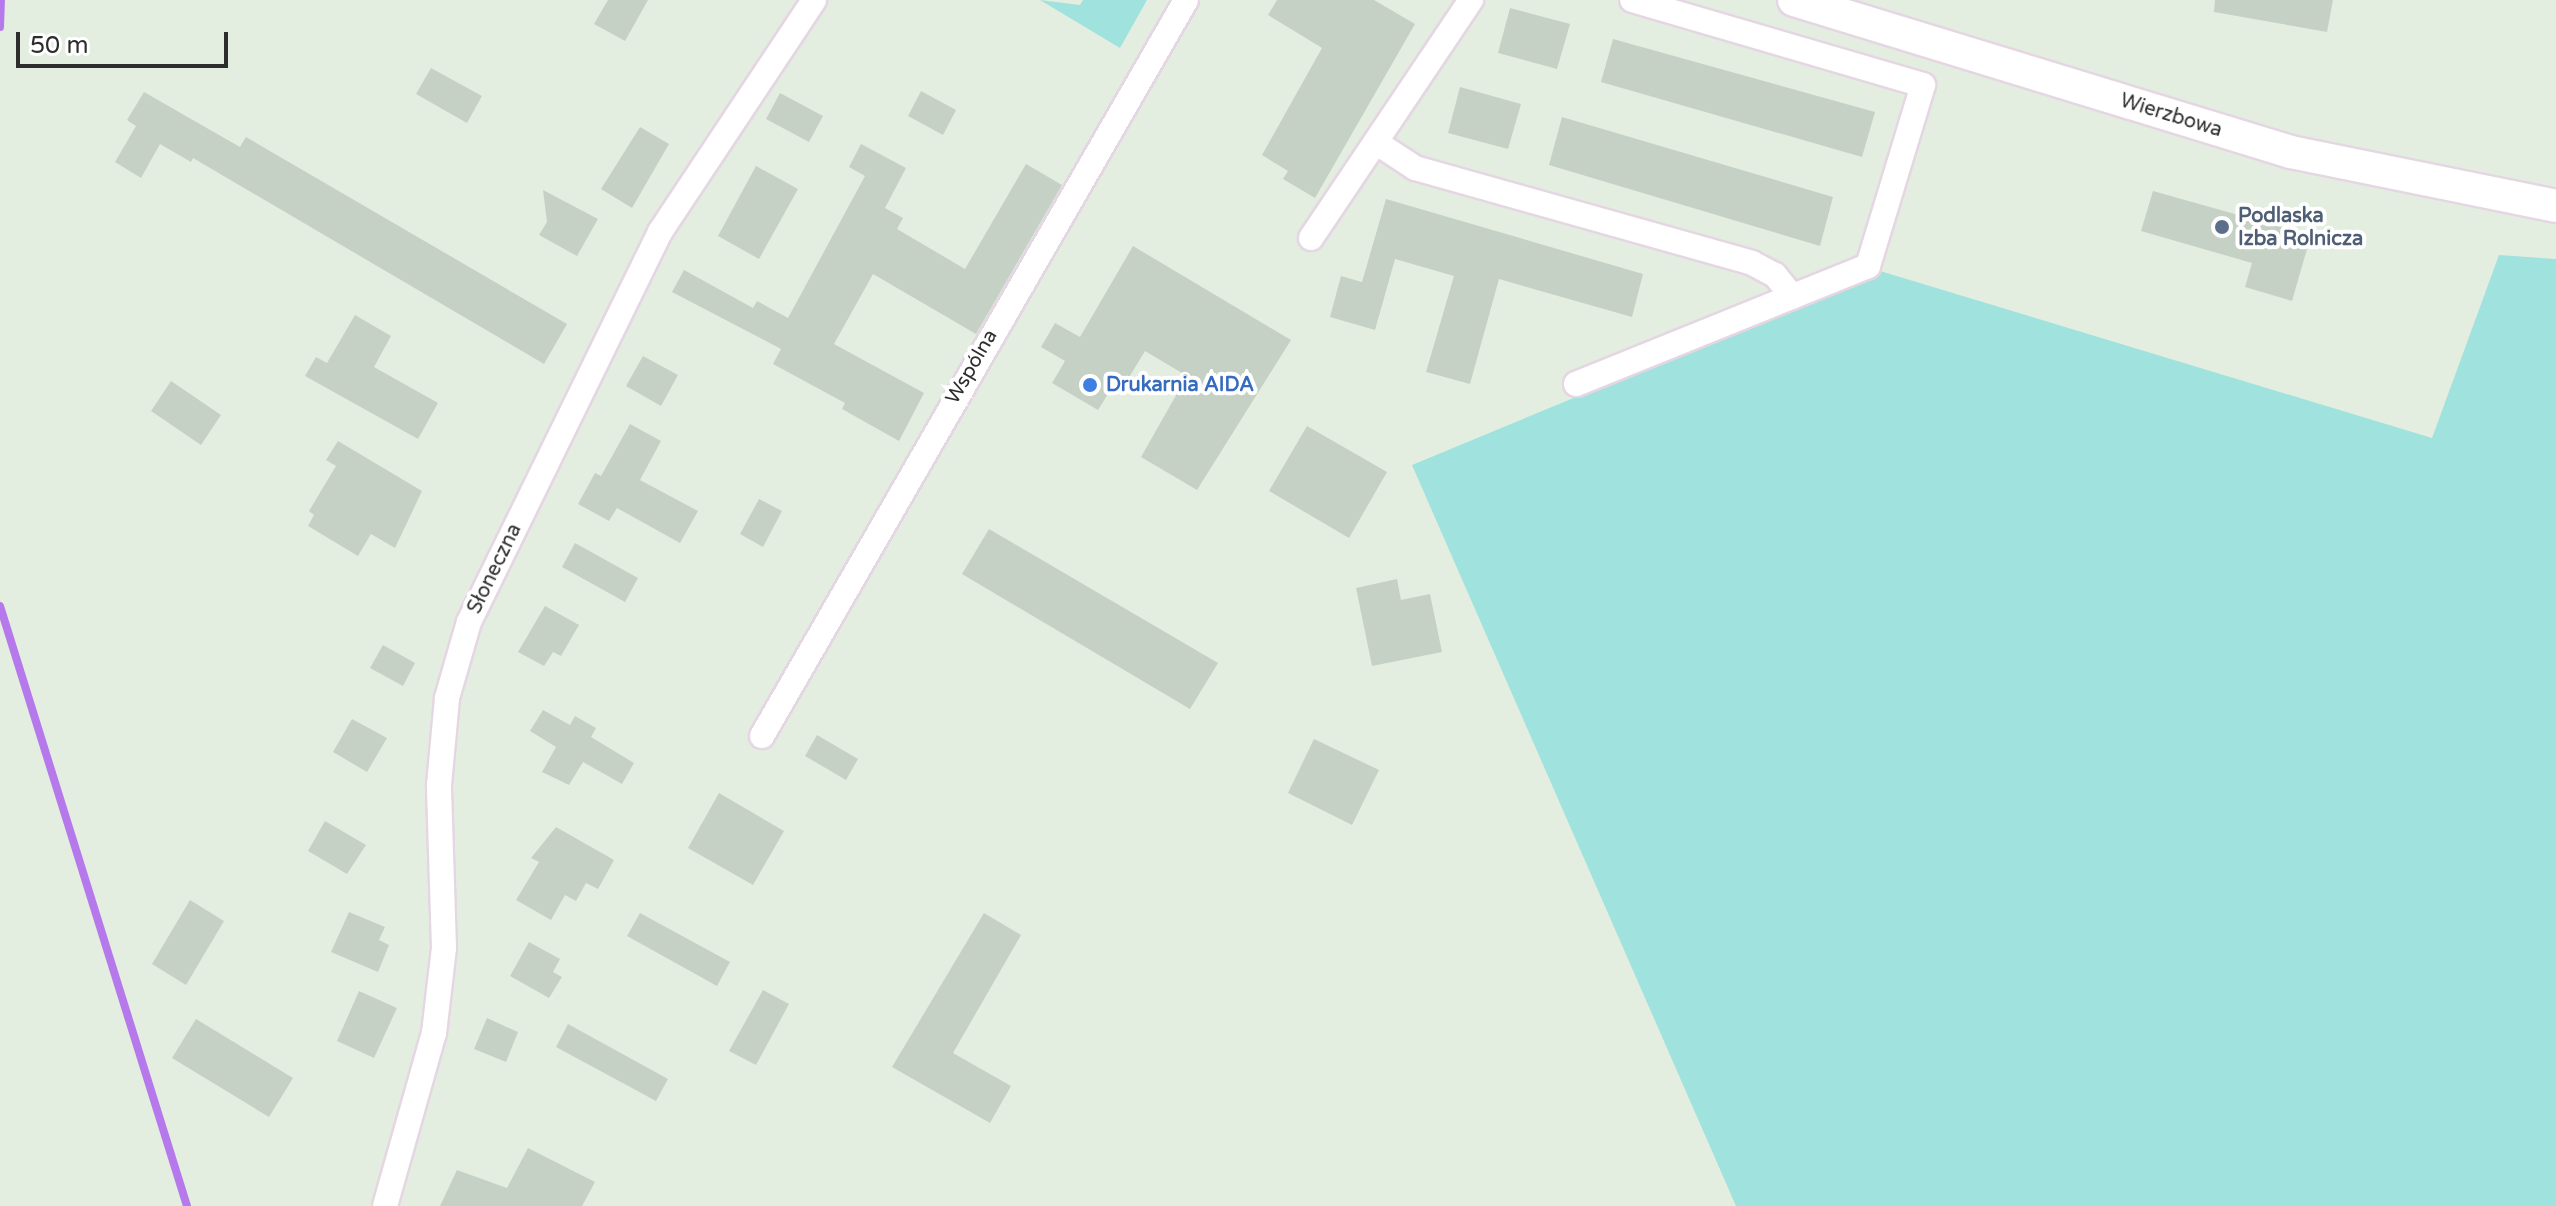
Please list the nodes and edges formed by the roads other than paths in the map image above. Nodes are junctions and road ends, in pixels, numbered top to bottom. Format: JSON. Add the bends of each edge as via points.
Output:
{"nodes":[{"id":1,"x":814,"y":0,"type":"edge"},
{"id":2,"x":1186,"y":0,"type":"edge"},
{"id":3,"x":1471,"y":0,"type":"edge"},
{"id":4,"x":1632,"y":0,"type":"edge"},
{"id":5,"x":1794,"y":0,"type":"edge"},
{"id":6,"x":1935,"y":44,"type":"junction"},
{"id":7,"x":1923,"y":85,"type":"junction"},
{"id":8,"x":1377,"y":143,"type":"junction"},
{"id":9,"x":2556,"y":206,"type":"edge"},
{"id":10,"x":1311,"y":238,"type":"dead end"},
{"id":11,"x":1793,"y":297,"type":"junction"},
{"id":12,"x":1576,"y":384,"type":"dead end"},
{"id":13,"x":762,"y":736,"type":"dead end"},
{"id":14,"x":385,"y":1206,"type":"edge"}],
"edges":[{"from":1,"to":14,"type":"street","name":"Słoneczna","via":[[660,232],[469,622],[447,698],[439,785],[444,948],[434,1033]]},
{"from":2,"to":13,"type":"street","name":"Wspólna"},
{"from":3,"to":8,"type":"street"},
{"from":4,"to":7,"type":"street"},
{"from":5,"to":6,"type":"street","name":"Wierzbowa"},
{"from":6,"to":7,"type":"street"},
{"from":6,"to":9,"type":"street","name":"Wierzbowa","via":[[2291,152]]},
{"from":7,"to":11,"type":"street","via":[[1868,266]]},
{"from":8,"to":10,"type":"street"},
{"from":8,"to":11,"type":"street","via":[[1415,168],[1752,263],[1775,275]]},
{"from":11,"to":12,"type":"street"}]}
